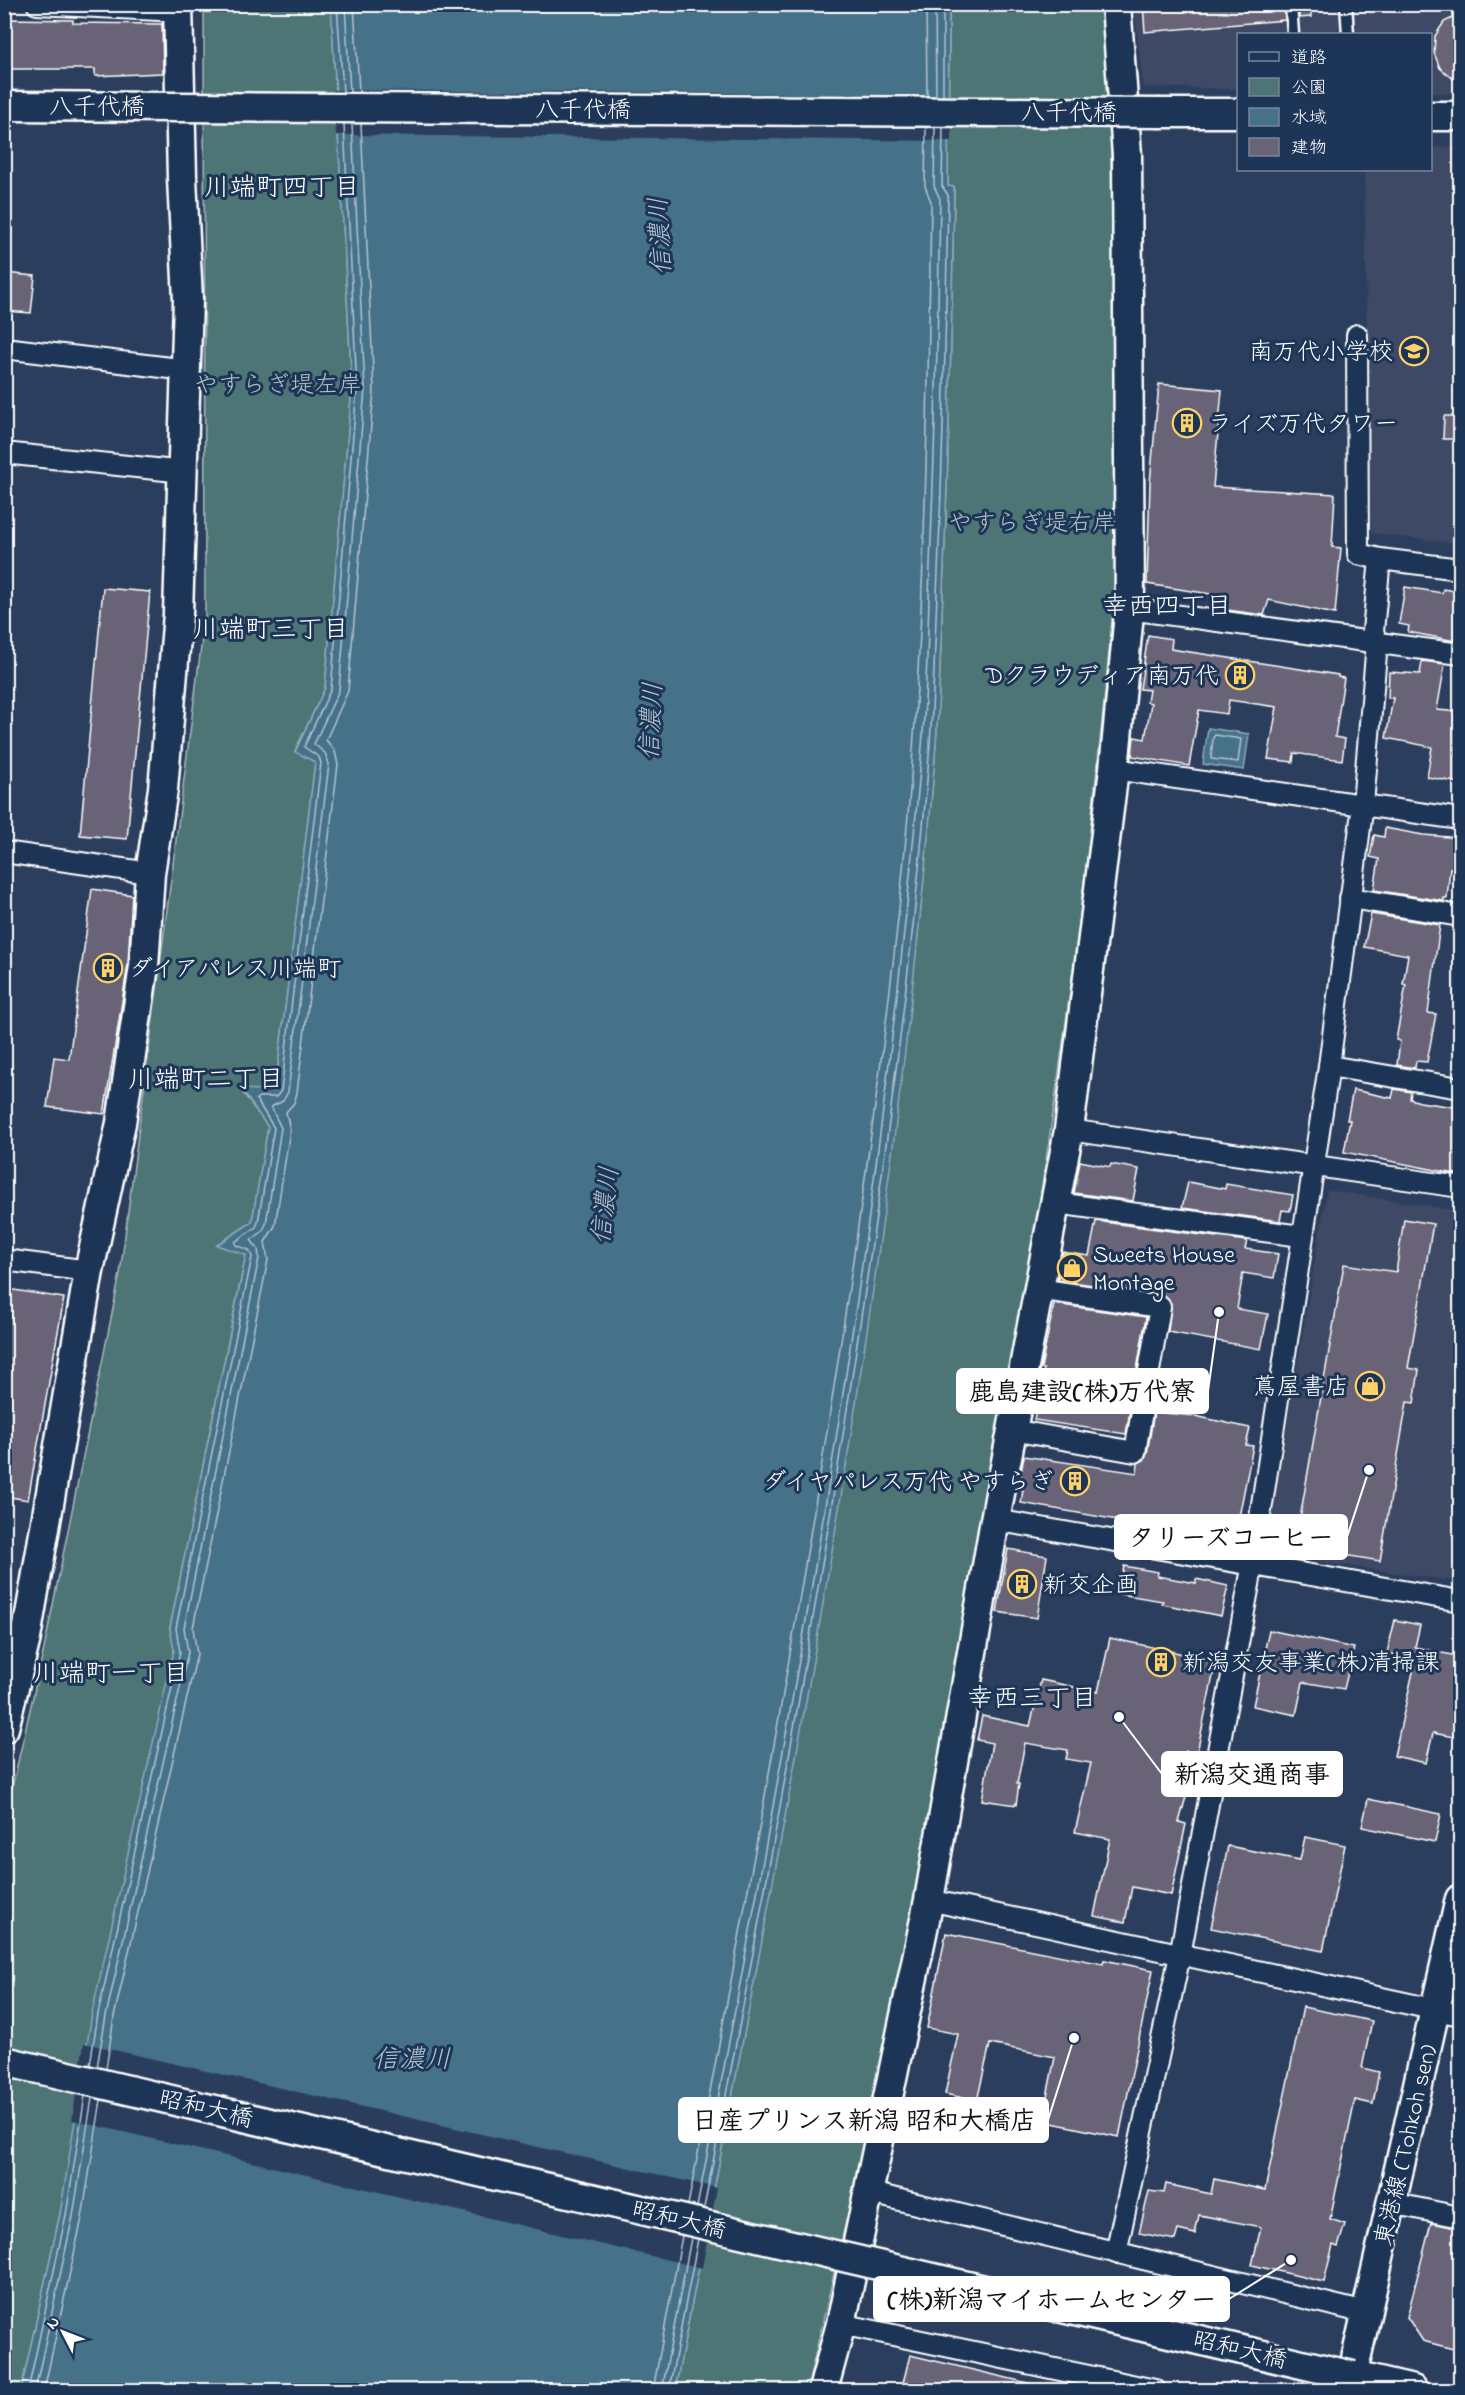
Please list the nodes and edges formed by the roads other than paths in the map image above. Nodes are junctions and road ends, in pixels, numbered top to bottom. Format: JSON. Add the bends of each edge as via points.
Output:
{"nodes":[{"id":1,"x":37,"y":4,"type":"edge"},
{"id":2,"x":1116,"y":4,"type":"edge"},
{"id":3,"x":1291,"y":4,"type":"edge"},
{"id":4,"x":1346,"y":4,"type":"edge"},
{"id":5,"x":179,"y":8,"type":"edge"},
{"id":6,"x":1293,"y":33,"type":"edge"},
{"id":7,"x":1348,"y":33,"type":"edge"},
{"id":8,"x":4,"y":105,"type":"edge"},
{"id":9,"x":1237,"y":113,"type":"edge"},
{"id":10,"x":1432,"y":116,"type":"edge"},
{"id":11,"x":1461,"y":116,"type":"edge"},
{"id":12,"x":1357,"y":334,"type":"dead end"},
{"id":13,"x":4,"y":348,"type":"edge"},
{"id":14,"x":187,"y":370,"type":"junction"},
{"id":15,"x":4,"y":453,"type":"edge"},
{"id":16,"x":184,"y":472,"type":"junction"},
{"id":17,"x":1380,"y":559,"type":"junction"},
{"id":18,"x":1461,"y":569,"type":"edge"},
{"id":19,"x":1129,"y":609,"type":"junction"},
{"id":20,"x":1377,"y":643,"type":"junction"},
{"id":21,"x":1461,"y":654,"type":"edge"},
{"id":22,"x":1114,"y":769,"type":"junction"},
{"id":23,"x":1363,"y":804,"type":"junction"},
{"id":24,"x":1461,"y":819,"type":"edge"},
{"id":25,"x":4,"y":852,"type":"edge"},
{"id":26,"x":150,"y":873,"type":"junction"},
{"id":27,"x":1350,"y":898,"type":"junction"},
{"id":28,"x":1461,"y":916,"type":"edge"},
{"id":29,"x":1329,"y":1066,"type":"junction"},
{"id":30,"x":1461,"y":1088,"type":"edge"},
{"id":31,"x":1069,"y":1130,"type":"junction"},
{"id":32,"x":1314,"y":1165,"type":"junction"},
{"id":33,"x":1461,"y":1187,"type":"edge"},
{"id":34,"x":1056,"y":1203,"type":"junction"},
{"id":35,"x":1301,"y":1236,"type":"junction"},
{"id":36,"x":4,"y":1260,"type":"edge"},
{"id":37,"x":89,"y":1271,"type":"junction"},
{"id":38,"x":1038,"y":1288,"type":"junction"},
{"id":39,"x":1012,"y":1430,"type":"junction"},
{"id":40,"x":995,"y":1520,"type":"junction"},
{"id":41,"x":1253,"y":1563,"type":"junction"},
{"id":42,"x":1461,"y":1601,"type":"edge"},
{"id":43,"x":15,"y":1636,"type":"edge"},
{"id":44,"x":4,"y":1728,"type":"edge"},
{"id":45,"x":1461,"y":1899,"type":"edge"},
{"id":46,"x":929,"y":1900,"type":"junction"},
{"id":47,"x":1180,"y":1955,"type":"junction"},
{"id":48,"x":1449,"y":2012,"type":"edge"},
{"id":49,"x":4,"y":2061,"type":"edge"},
{"id":50,"x":867,"y":2192,"type":"junction"},
{"id":51,"x":1391,"y":2203,"type":"junction"},
{"id":52,"x":1461,"y":2217,"type":"edge"},
{"id":53,"x":1116,"y":2253,"type":"junction"},
{"id":54,"x":1366,"y":2313,"type":"junction"},
{"id":55,"x":841,"y":2324,"type":"junction"},
{"id":56,"x":1086,"y":2383,"type":"edge"},
{"id":57,"x":1351,"y":2383,"type":"edge"},
{"id":58,"x":823,"y":2391,"type":"edge"},
{"id":59,"x":1155,"y":2391,"type":"edge"},
{"id":60,"x":1413,"y":2391,"type":"edge"}],
"edges":[{"from":1,"to":5,"type":"street"},
{"from":2,"to":19,"type":"street","via":[[1127,155]]},
{"from":3,"to":6,"type":"lane"},
{"from":4,"to":7,"type":"lane"},
{"from":5,"to":14,"type":"street"},
{"from":8,"to":9,"type":"street","name":"八千代橋","bridge":true},
{"from":10,"to":11,"type":"street"},
{"from":12,"to":17,"type":"street","via":[[1358,554]]},
{"from":13,"to":14,"type":"street"},
{"from":14,"to":16,"type":"street"},
{"from":15,"to":16,"type":"street"},
{"from":16,"to":26,"type":"street","via":[[178,614],[164,777]]},
{"from":17,"to":18,"type":"street"},
{"from":17,"to":20,"type":"street","via":[[1373,631]]},
{"from":19,"to":20,"type":"street"},
{"from":19,"to":22,"type":"street"},
{"from":20,"to":21,"type":"street"},
{"from":20,"to":23,"type":"street"},
{"from":22,"to":23,"type":"street"},
{"from":22,"to":31,"type":"street"},
{"from":23,"to":24,"type":"street"},
{"from":23,"to":27,"type":"street"},
{"from":25,"to":26,"type":"street"},
{"from":26,"to":37,"type":"street","via":[[144,966],[121,1123]]},
{"from":27,"to":28,"type":"street"},
{"from":27,"to":29,"type":"street"},
{"from":29,"to":30,"type":"street"},
{"from":29,"to":32,"type":"street"},
{"from":31,"to":32,"type":"street"},
{"from":31,"to":34,"type":"street"},
{"from":32,"to":33,"type":"street"},
{"from":32,"to":35,"type":"street"},
{"from":34,"to":35,"type":"street"},
{"from":34,"to":38,"type":"street"},
{"from":35,"to":41,"type":"street"},
{"from":36,"to":37,"type":"street"},
{"from":37,"to":43,"type":"street"},
{"from":38,"to":39,"type":"street"},
{"from":38,"to":39,"type":"street","via":[[1160,1307],[1135,1452]]},
{"from":39,"to":40,"type":"street"},
{"from":40,"to":41,"type":"street"},
{"from":40,"to":46,"type":"street"},
{"from":41,"to":42,"type":"street"},
{"from":41,"to":47,"type":"street"},
{"from":43,"to":44,"type":"street"},
{"from":45,"to":48,"type":"street","name":"東港線 (Tohkoh sen)"},
{"from":46,"to":47,"type":"street"},
{"from":46,"to":50,"type":"street"},
{"from":47,"to":48,"type":"street"},
{"from":47,"to":53,"type":"street"},
{"from":48,"to":51,"type":"street","name":"東港線 (Tohkoh sen)"},
{"from":49,"to":57,"type":"street","name":"昭和大橋","bridge":true},
{"from":50,"to":53,"type":"street"},
{"from":50,"to":55,"type":"street"},
{"from":51,"to":52,"type":"street"},
{"from":51,"to":54,"type":"street","name":"東港線 (Tohkoh sen)"},
{"from":53,"to":54,"type":"street"},
{"from":54,"to":57,"type":"street","name":"東港線 (Tohkoh sen)"},
{"from":55,"to":56,"type":"street"},
{"from":55,"to":58,"type":"street"},
{"from":56,"to":59,"type":"street"},
{"from":57,"to":60,"type":"street","name":"昭和大橋"}]}
